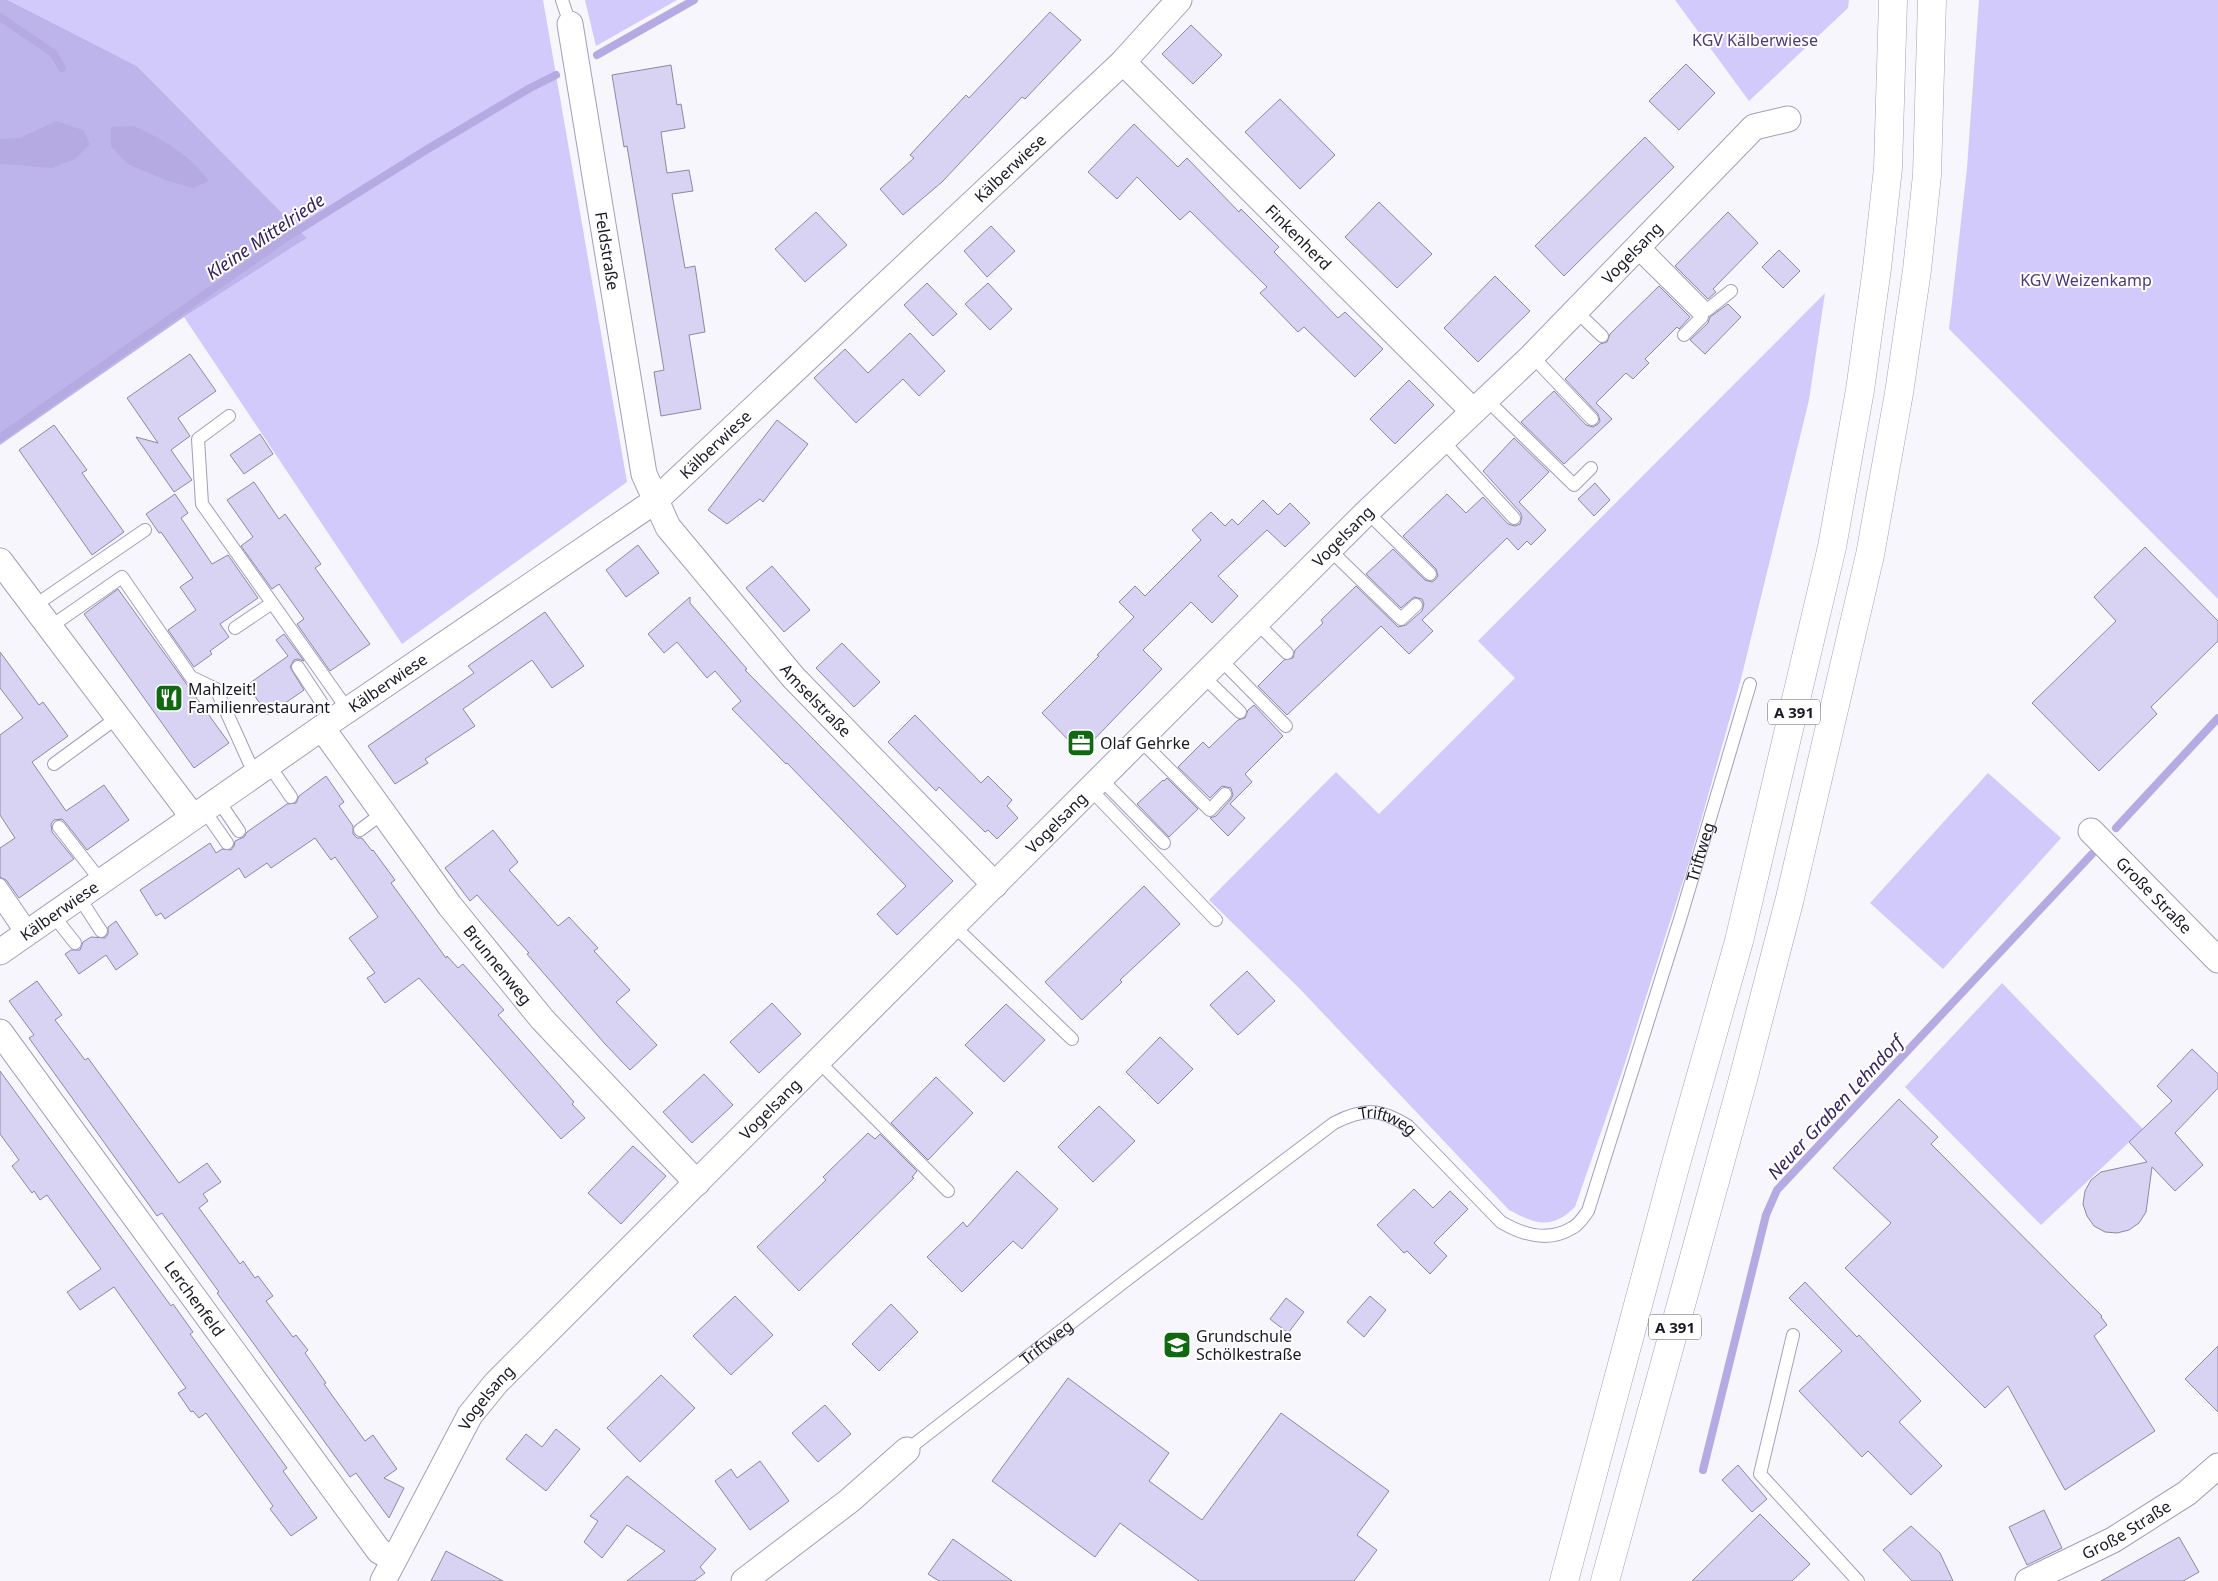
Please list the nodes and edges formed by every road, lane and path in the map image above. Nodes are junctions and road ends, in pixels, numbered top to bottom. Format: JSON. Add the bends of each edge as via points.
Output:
{"nodes":[{"id":1,"x":562,"y":0,"type":"edge"},
{"id":2,"x":1179,"y":0,"type":"edge"},
{"id":3,"x":1893,"y":0,"type":"edge"},
{"id":4,"x":1932,"y":0,"type":"edge"},
{"id":5,"x":570,"y":24,"type":"joint"},
{"id":6,"x":1123,"y":62,"type":"junction"},
{"id":7,"x":1788,"y":119,"type":"dead end"},
{"id":8,"x":1639,"y":248,"type":"junction"},
{"id":9,"x":1731,"y":291,"type":"dead end"},
{"id":10,"x":1576,"y":311,"type":"junction"},
{"id":11,"x":1684,"y":335,"type":"dead end"},
{"id":12,"x":1602,"y":336,"type":"dead end"},
{"id":13,"x":1532,"y":356,"type":"junction"},
{"id":14,"x":1480,"y":405,"type":"junction"},
{"id":15,"x":229,"y":416,"type":"dead end"},
{"id":16,"x":1592,"y":419,"type":"dead end"},
{"id":17,"x":1442,"y":440,"type":"junction"},
{"id":18,"x":1591,"y":468,"type":"dead end"},
{"id":19,"x":655,"y":501,"type":"junction"},
{"id":20,"x":1367,"y":512,"type":"junction"},
{"id":21,"x":1514,"y":518,"type":"dead end"},
{"id":22,"x":145,"y":530,"type":"dead end"},
{"id":23,"x":1330,"y":550,"type":"junction"},
{"id":24,"x":0,"y":560,"type":"edge"},
{"id":25,"x":1430,"y":574,"type":"dead end"},
{"id":26,"x":272,"y":603,"type":"junction"},
{"id":27,"x":1416,"y":605,"type":"dead end"},
{"id":28,"x":34,"y":606,"type":"junction"},
{"id":29,"x":1257,"y":623,"type":"junction"},
{"id":30,"x":50,"y":627,"type":"junction"},
{"id":31,"x":235,"y":628,"type":"dead end"},
{"id":32,"x":1287,"y":653,"type":"dead end"},
{"id":33,"x":298,"y":667,"type":"dead end"},
{"id":34,"x":1212,"y":668,"type":"junction"},
{"id":35,"x":1750,"y":684,"type":"dead end"},
{"id":36,"x":1240,"y":712,"type":"dead end"},
{"id":37,"x":118,"y":717,"type":"junction"},
{"id":38,"x":335,"y":719,"type":"junction"},
{"id":39,"x":1286,"y":726,"type":"dead end"},
{"id":40,"x":1140,"y":740,"type":"junction"},
{"id":41,"x":54,"y":764,"type":"dead end"},
{"id":42,"x":264,"y":769,"type":"junction"},
{"id":43,"x":1096,"y":784,"type":"junction"},
{"id":44,"x":1225,"y":794,"type":"dead end"},
{"id":45,"x":291,"y":797,"type":"dead end"},
{"id":46,"x":205,"y":809,"type":"junction"},
{"id":47,"x":383,"y":813,"type":"junction"},
{"id":48,"x":59,"y":827,"type":"dead end"},
{"id":49,"x":239,"y":830,"type":"dead end"},
{"id":50,"x":360,"y":830,"type":"dead end"},
{"id":51,"x":2091,"y":831,"type":"dead end"},
{"id":52,"x":227,"y":843,"type":"dead end"},
{"id":53,"x":1164,"y":843,"type":"dead end"},
{"id":54,"x":101,"y":881,"type":"junction"},
{"id":55,"x":0,"y":885,"type":"edge"},
{"id":56,"x":995,"y":886,"type":"junction"},
{"id":57,"x":79,"y":898,"type":"junction"},
{"id":58,"x":0,"y":902,"type":"edge"},
{"id":59,"x":53,"y":915,"type":"junction"},
{"id":60,"x":1216,"y":920,"type":"dead end"},
{"id":61,"x":954,"y":926,"type":"junction"},
{"id":62,"x":101,"y":931,"type":"dead end"},
{"id":63,"x":27,"y":933,"type":"junction"},
{"id":64,"x":75,"y":943,"type":"dead end"},
{"id":65,"x":0,"y":952,"type":"edge"},
{"id":66,"x":2218,"y":960,"type":"edge"},
{"id":67,"x":0,"y":1032,"type":"edge"},
{"id":68,"x":1072,"y":1039,"type":"dead end"},
{"id":69,"x":819,"y":1062,"type":"junction"},
{"id":70,"x":697,"y":1183,"type":"junction"},
{"id":71,"x":948,"y":1191,"type":"dead end"},
{"id":72,"x":1793,"y":1335,"type":"dead end"},
{"id":73,"x":907,"y":1450,"type":"joint"},
{"id":74,"x":2218,"y":1466,"type":"edge"},
{"id":75,"x":394,"y":1559,"type":"junction"},
{"id":76,"x":1608,"y":1578,"type":"edge"},
{"id":77,"x":382,"y":1581,"type":"edge"},
{"id":78,"x":744,"y":1581,"type":"edge"},
{"id":79,"x":1564,"y":1581,"type":"edge"},
{"id":80,"x":1858,"y":1581,"type":"edge"},
{"id":81,"x":2028,"y":1581,"type":"edge"}],
"edges":[{"from":1,"to":5,"type":"lane","name":"Feldstraße"},
{"from":2,"to":6,"type":"street","name":"Kälberwiese"},
{"from":3,"to":79,"type":"highway","number":"A 391","via":[[1888,168],[1883,214],[1860,390],[1832,547],[1740,941],[1672,1177]]},
{"from":4,"to":76,"type":"highway","number":"A 391","via":[[1926,175],[1917,270],[1870,555],[1742,1083]]},
{"from":5,"to":19,"type":"street","name":"Feldstraße","via":[[644,474]]},
{"from":6,"to":14,"type":"street","name":"Finkenherd"},
{"from":6,"to":19,"type":"street","name":"Kälberwiese"},
{"from":7,"to":8,"type":"street","name":"Vogelsang","via":[[1754,127]]},
{"from":8,"to":9,"type":"lane","via":[[1707,310]]},
{"from":8,"to":10,"type":"street","name":"Vogelsang"},
{"from":8,"to":11,"type":"lane","via":[[1702,317]]},
{"from":10,"to":12,"type":"lane"},
{"from":10,"to":13,"type":"street","name":"Vogelsang"},
{"from":13,"to":14,"type":"street","name":"Vogelsang"},
{"from":13,"to":16,"type":"lane"},
{"from":14,"to":17,"type":"street","name":"Vogelsang"},
{"from":14,"to":18,"type":"lane","via":[[1574,485]]},
{"from":15,"to":26,"type":"lane","via":[[198,438],[202,504]]},
{"from":17,"to":20,"type":"street","name":"Vogelsang"},
{"from":17,"to":21,"type":"lane"},
{"from":19,"to":38,"type":"street","name":"Kälberwiese"},
{"from":19,"to":56,"type":"street","name":"Amselstraße","via":[[668,527],[793,677]]},
{"from":20,"to":23,"type":"street","name":"Vogelsang"},
{"from":20,"to":25,"type":"lane"},
{"from":22,"to":28,"type":"lane"},
{"from":23,"to":27,"type":"lane","via":[[1401,619]]},
{"from":23,"to":29,"type":"street","name":"Vogelsang"},
{"from":24,"to":28,"type":"street"},
{"from":26,"to":31,"type":"lane"},
{"from":26,"to":38,"type":"lane"},
{"from":28,"to":30,"type":"street"},
{"from":29,"to":32,"type":"lane"},
{"from":29,"to":34,"type":"street","name":"Vogelsang"},
{"from":30,"to":37,"type":"street"},
{"from":30,"to":42,"type":"lane","via":[[122,576],[191,677],[216,689],[249,762]]},
{"from":33,"to":38,"type":"lane"},
{"from":34,"to":36,"type":"lane"},
{"from":34,"to":39,"type":"lane"},
{"from":34,"to":40,"type":"street","name":"Vogelsang"},
{"from":35,"to":73,"type":"lane","name":"Triftweg","via":[[1588,1211],[1574,1228],[1546,1237],[1514,1229],[1501,1222],[1408,1126],[1391,1115],[1354,1113],[1318,1134]]},
{"from":37,"to":41,"type":"lane"},
{"from":37,"to":46,"type":"street"},
{"from":38,"to":42,"type":"street","name":"Kälberwiese"},
{"from":38,"to":47,"type":"street","name":"Brunnenweg"},
{"from":40,"to":43,"type":"street","name":"Vogelsang"},
{"from":40,"to":44,"type":"lane","via":[[1210,810]]},
{"from":42,"to":45,"type":"lane"},
{"from":42,"to":46,"type":"street","name":"Kälberwiese"},
{"from":43,"to":53,"type":"lane"},
{"from":43,"to":56,"type":"street","name":"Vogelsang"},
{"from":43,"to":60,"type":"lane"},
{"from":46,"to":49,"type":"lane"},
{"from":46,"to":52,"type":"lane"},
{"from":46,"to":54,"type":"street","name":"Kälberwiese"},
{"from":47,"to":50,"type":"lane"},
{"from":47,"to":70,"type":"street","name":"Brunnenweg","via":[[450,906],[542,1019]]},
{"from":48,"to":54,"type":"lane"},
{"from":51,"to":66,"type":"street","name":"Große Straße"},
{"from":54,"to":57,"type":"street","name":"Kälberwiese"},
{"from":55,"to":63,"type":"lane"},
{"from":56,"to":61,"type":"street","name":"Vogelsang"},
{"from":57,"to":59,"type":"street","name":"Kälberwiese"},
{"from":57,"to":62,"type":"lane"},
{"from":58,"to":63,"type":"lane"},
{"from":59,"to":63,"type":"street","name":"Kälberwiese"},
{"from":59,"to":64,"type":"lane"},
{"from":61,"to":68,"type":"lane"},
{"from":61,"to":69,"type":"street","name":"Vogelsang"},
{"from":63,"to":65,"type":"street","name":"Kälberwiese"},
{"from":67,"to":75,"type":"street","name":"Lerchenfeld","via":[[379,1552]]},
{"from":69,"to":70,"type":"street","name":"Vogelsang"},
{"from":69,"to":71,"type":"lane"},
{"from":70,"to":75,"type":"street","name":"Vogelsang","via":[[496,1383],[470,1415]]},
{"from":72,"to":80,"type":"lane","via":[[1760,1474]]},
{"from":73,"to":78,"type":"street","name":"Triftweg","via":[[849,1501]]},
{"from":74,"to":81,"type":"street","name":"Große Straße","via":[[2186,1493],[2113,1540]]},
{"from":75,"to":77,"type":"street","name":"Vogelsang"}]}
